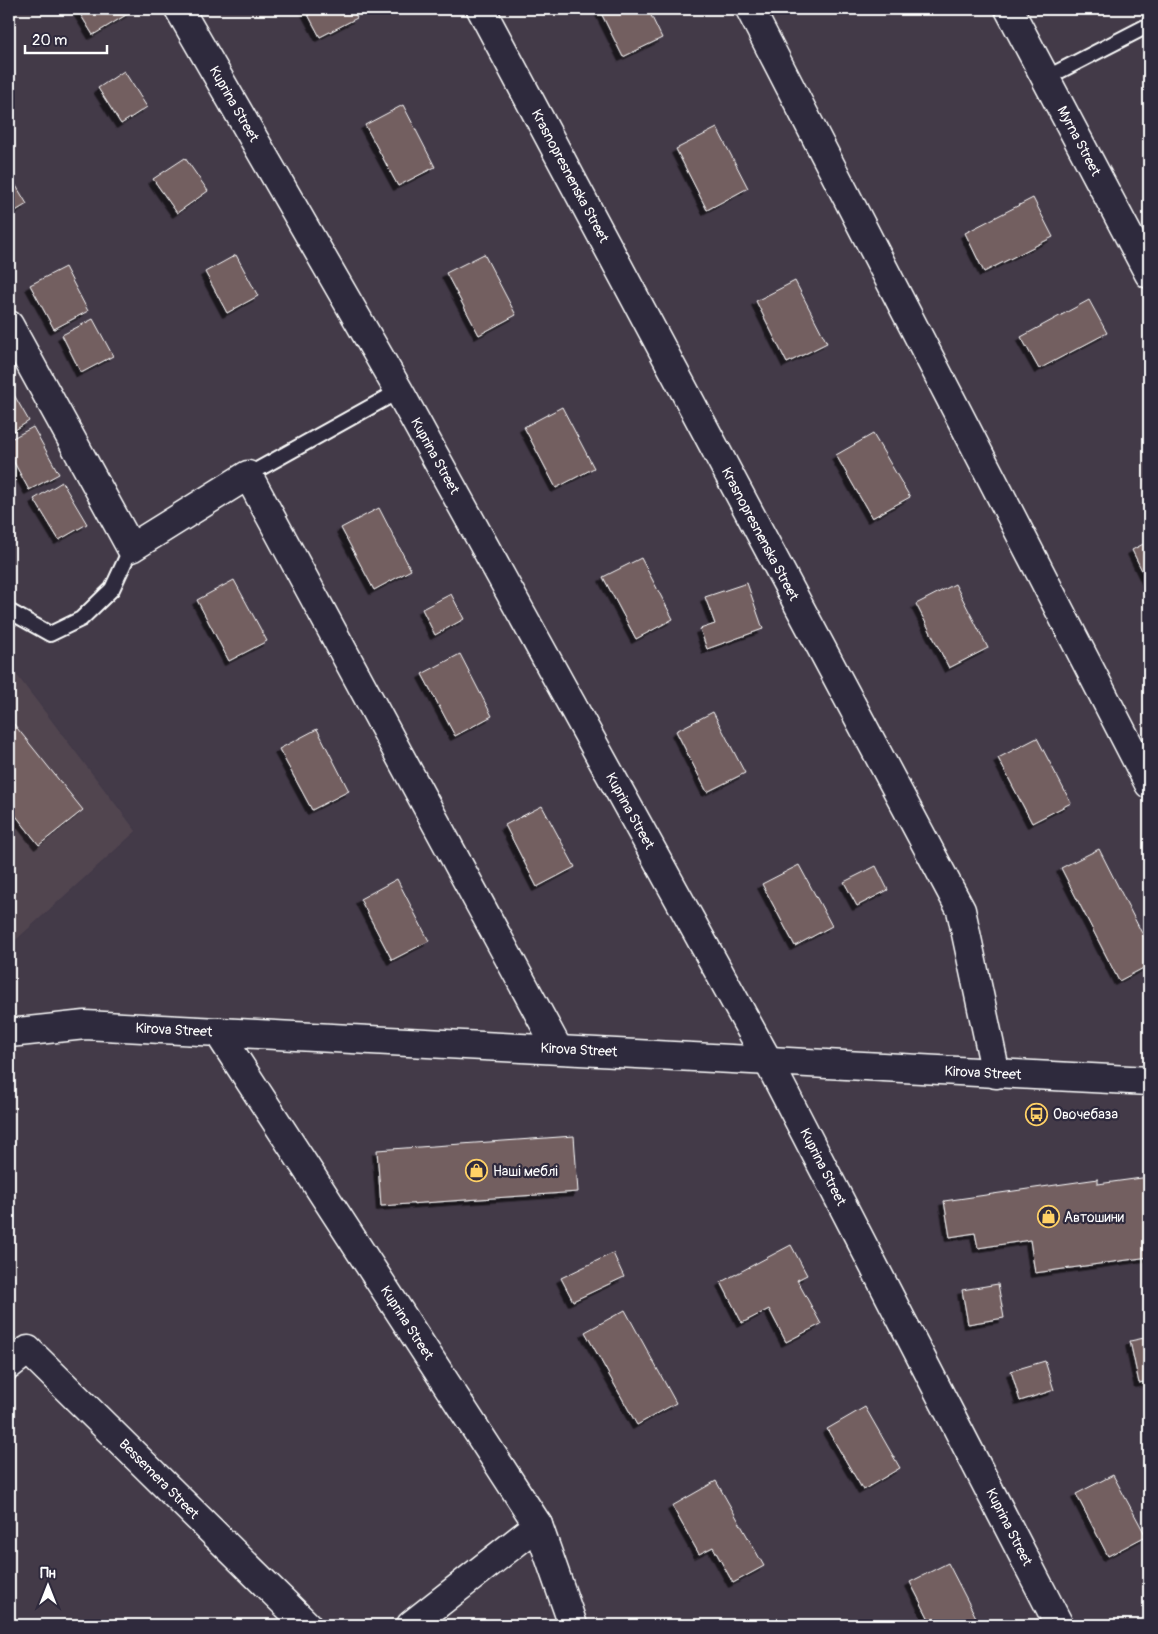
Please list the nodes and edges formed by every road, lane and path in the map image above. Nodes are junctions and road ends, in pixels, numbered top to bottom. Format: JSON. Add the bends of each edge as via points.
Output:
{"nodes":[{"id":1,"x":180,"y":9,"type":"edge"},
{"id":2,"x":481,"y":9,"type":"edge"},
{"id":3,"x":750,"y":9,"type":"edge"},
{"id":4,"x":1009,"y":9,"type":"edge"},
{"id":5,"x":1149,"y":25,"type":"edge"},
{"id":6,"x":1046,"y":78,"type":"junction"},
{"id":7,"x":1149,"y":274,"type":"edge"},
{"id":8,"x":9,"y":325,"type":"edge"},
{"id":9,"x":399,"y":391,"type":"junction"},
{"id":10,"x":248,"y":475,"type":"junction"},
{"id":11,"x":131,"y":548,"type":"junction"},
{"id":12,"x":9,"y":611,"type":"edge"},
{"id":13,"x":1149,"y":784,"type":"edge"},
{"id":14,"x":218,"y":1032,"type":"junction"},
{"id":15,"x":9,"y":1033,"type":"edge"},
{"id":16,"x":558,"y":1049,"type":"junction"},
{"id":17,"x":768,"y":1061,"type":"junction"},
{"id":18,"x":996,"y":1074,"type":"junction"},
{"id":19,"x":1149,"y":1084,"type":"edge"},
{"id":20,"x":9,"y":1365,"type":"edge"},
{"id":21,"x":538,"y":1525,"type":"junction"},
{"id":22,"x":307,"y":1625,"type":"edge"},
{"id":23,"x":412,"y":1625,"type":"edge"},
{"id":24,"x":573,"y":1625,"type":"edge"},
{"id":25,"x":1059,"y":1625,"type":"edge"}],
"edges":[{"from":1,"to":9,"type":"street","name":"Kuprina Street"},
{"from":2,"to":18,"type":"street","name":"Krasnopresnenska Street","via":[[961,910]]},
{"from":3,"to":13,"type":"street"},
{"from":4,"to":6,"type":"street","name":"Myrna Street"},
{"from":5,"to":6,"type":"lane"},
{"from":6,"to":7,"type":"street","name":"Myrna Street"},
{"from":8,"to":11,"type":"street"},
{"from":9,"to":10,"type":"lane"},
{"from":9,"to":17,"type":"street","name":"Kuprina Street"},
{"from":10,"to":11,"type":"street"},
{"from":10,"to":16,"type":"street"},
{"from":11,"to":12,"type":"lane","via":[[112,589],[81,619],[50,634]]},
{"from":14,"to":15,"type":"street","name":"Kirova Street","via":[[85,1025]]},
{"from":14,"to":16,"type":"street","name":"Kirova Street"},
{"from":14,"to":21,"type":"street","name":"Kuprina Street"},
{"from":16,"to":17,"type":"street","name":"Kirova Street"},
{"from":17,"to":18,"type":"street","name":"Kirova Street"},
{"from":17,"to":25,"type":"street","name":"Kuprina Street"},
{"from":18,"to":19,"type":"street","name":"Kirova Street"},
{"from":20,"to":22,"type":"street","name":"Bessemera Street","via":[[28,1350]]},
{"from":21,"to":23,"type":"street"},
{"from":21,"to":24,"type":"street","name":"Kuprina Street"}]}
